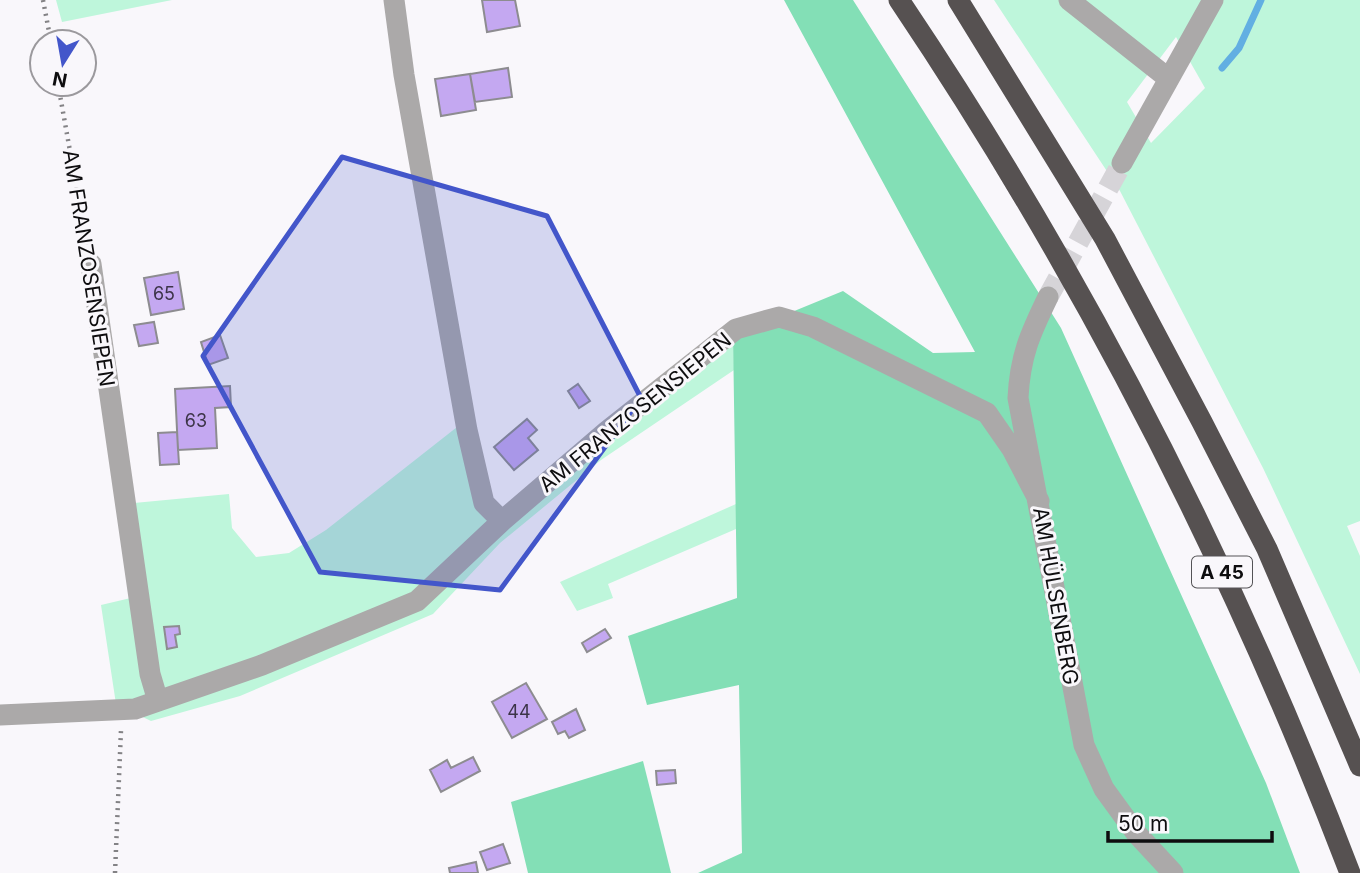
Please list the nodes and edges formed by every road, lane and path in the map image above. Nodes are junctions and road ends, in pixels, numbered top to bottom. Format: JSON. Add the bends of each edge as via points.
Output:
{"nodes":[{"id":1,"x":43,"y":0,"type":"edge"},
{"id":2,"x":394,"y":0,"type":"edge"},
{"id":3,"x":899,"y":0,"type":"edge"},
{"id":4,"x":958,"y":0,"type":"edge"},
{"id":5,"x":1069,"y":0,"type":"edge"},
{"id":6,"x":1213,"y":0,"type":"edge"},
{"id":7,"x":48,"y":28,"type":"edge"},
{"id":8,"x":1169,"y":79,"type":"junction"},
{"id":9,"x":61,"y":98,"type":"edge"},
{"id":10,"x":1122,"y":163,"type":"tunnel mouth"},
{"id":11,"x":91,"y":264,"type":"joint"},
{"id":12,"x":1048,"y":297,"type":"tunnel mouth"},
{"id":13,"x":1018,"y":398,"type":"junction"},
{"id":14,"x":987,"y":413,"type":"junction"},
{"id":15,"x":1039,"y":501,"type":"junction"},
{"id":16,"x":502,"y":521,"type":"junction"},
{"id":17,"x":158,"y":701,"type":"junction"},
{"id":18,"x":122,"y":711,"type":"junction"},
{"id":19,"x":0,"y":715,"type":"edge"},
{"id":20,"x":1360,"y":766,"type":"edge"},
{"id":21,"x":115,"y":873,"type":"edge"},
{"id":22,"x":1173,"y":873,"type":"edge"},
{"id":23,"x":1350,"y":873,"type":"edge"}],
"edges":[{"from":1,"to":7,"type":"path"},
{"from":2,"to":16,"type":"street","via":[[467,430],[484,503]]},
{"from":3,"to":23,"type":"highway","number":"A 45","via":[[948,72],[1072,281],[1163,453],[1287,716]]},
{"from":4,"to":20,"type":"highway","number":"A 45","via":[[1105,239],[1202,422],[1267,549]]},
{"from":5,"to":8,"type":"street"},
{"from":6,"to":8,"type":"street"},
{"from":8,"to":10,"type":"street"},
{"from":9,"to":11,"type":"path","name":"AM FRANZOSENSIEPEN"},
{"from":11,"to":17,"type":"street","name":"AM FRANZOSENSIEPEN","via":[[150,674]]},
{"from":12,"to":13,"type":"street","name":"AM HÜLSENBERG","via":[[1028,338]]},
{"from":13,"to":14,"type":"street"},
{"from":13,"to":15,"type":"street","name":"AM HÜLSENBERG"},
{"from":14,"to":15,"type":"street","name":"AM FRANZOSENSIEPEN"},
{"from":14,"to":16,"type":"street","name":"AM FRANZOSENSIEPEN","via":[[813,327],[779,317],[736,329]]},
{"from":15,"to":22,"type":"street","name":"AM HÜLSENBERG","via":[[1084,745],[1104,789]]},
{"from":16,"to":17,"type":"street","name":"AM FRANZOSENSIEPEN","via":[[417,601],[262,665]]},
{"from":17,"to":18,"type":"street","name":"AM FRANZOSENSIEPEN"},
{"from":18,"to":19,"type":"street","name":"AM FRANZOSENSIEPEN"},
{"from":18,"to":21,"type":"path"}]}
